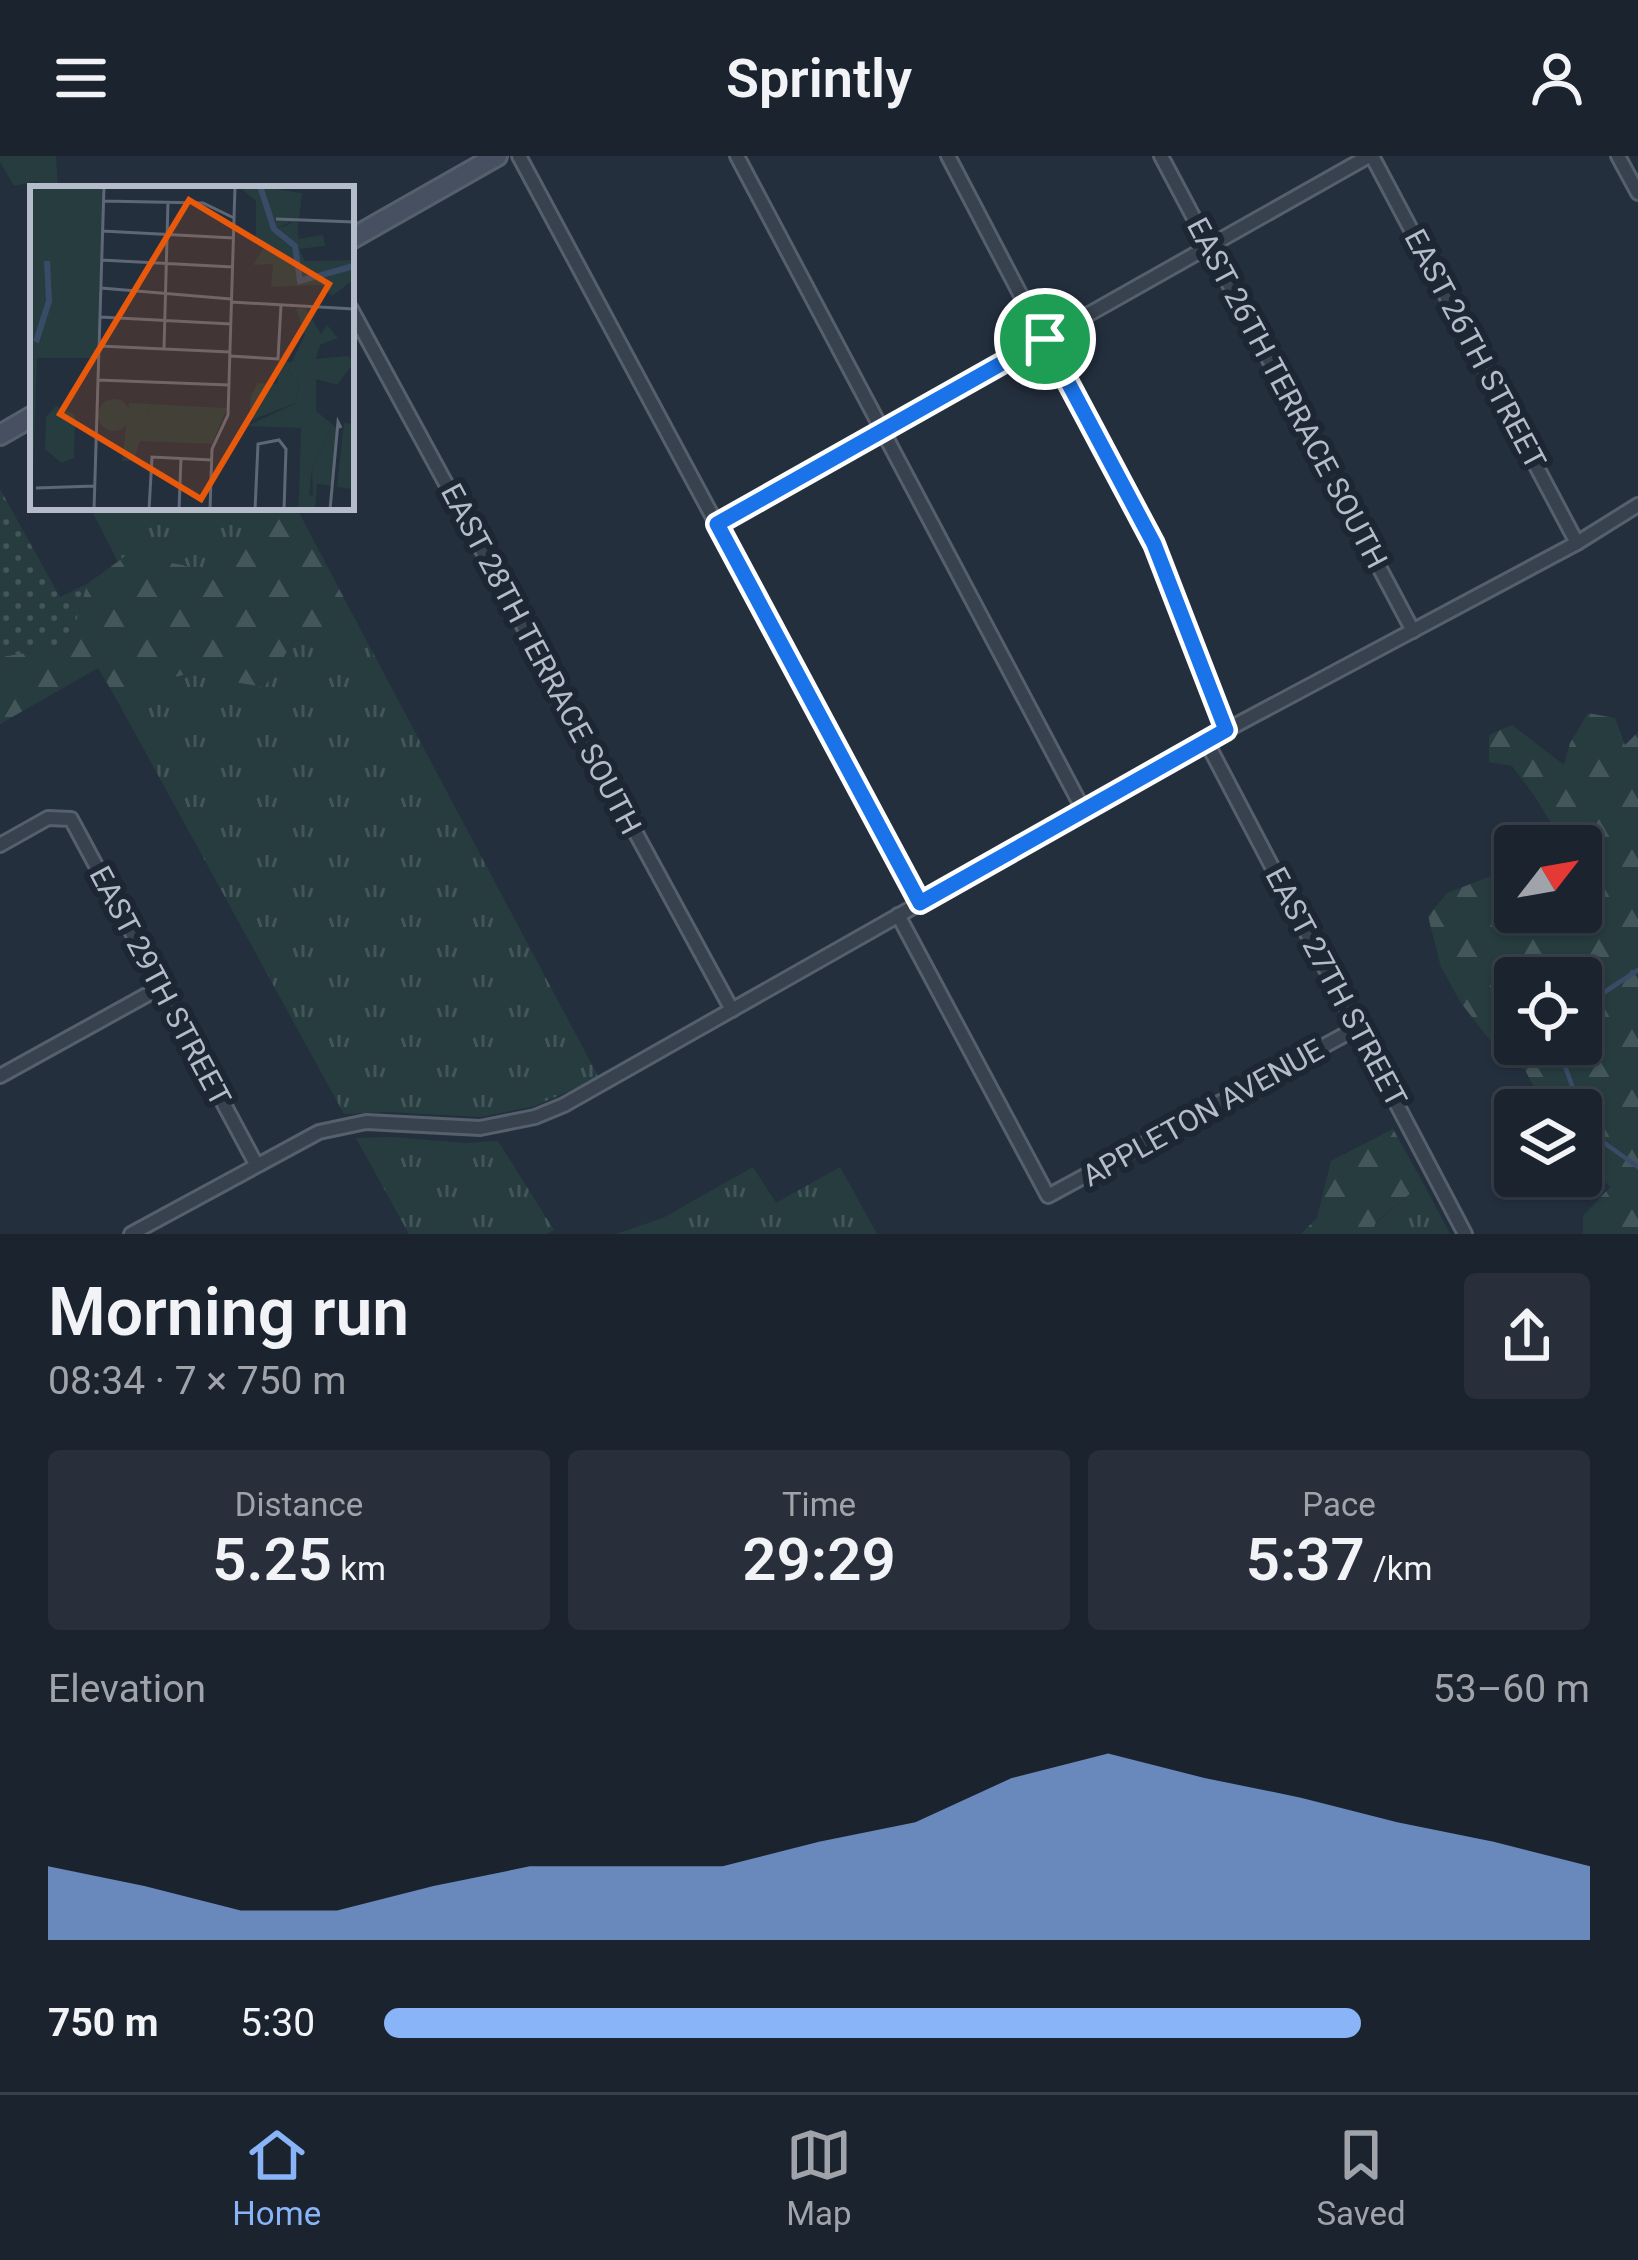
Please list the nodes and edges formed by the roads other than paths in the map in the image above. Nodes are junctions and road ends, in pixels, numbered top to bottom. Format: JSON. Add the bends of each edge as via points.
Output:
{"nodes":[{"id":1,"x":497,"y":156,"type":"edge"},
{"id":2,"x":519,"y":156,"type":"edge"},
{"id":3,"x":737,"y":156,"type":"edge"},
{"id":4,"x":948,"y":156,"type":"edge"},
{"id":5,"x":1160,"y":156,"type":"edge"},
{"id":6,"x":1370,"y":156,"type":"edge"},
{"id":7,"x":1618,"y":156,"type":"edge"},
{"id":8,"x":1638,"y":193,"type":"edge"},
{"id":9,"x":354,"y":236,"type":"edge"},
{"id":10,"x":1209,"y":247,"type":"junction"},
{"id":11,"x":354,"y":315,"type":"edge"},
{"id":12,"x":1045,"y":339,"type":"junction"},
{"id":13,"x":30,"y":418,"type":"edge"},
{"id":14,"x":883,"y":430,"type":"junction"},
{"id":15,"x":0,"y":435,"type":"edge"},
{"id":16,"x":1638,"y":505,"type":"edge"},
{"id":17,"x":717,"y":524,"type":"junction"},
{"id":18,"x":1577,"y":543,"type":"junction"},
{"id":19,"x":1413,"y":631,"type":"junction"},
{"id":20,"x":1226,"y":730,"type":"junction"},
{"id":21,"x":1206,"y":742,"type":"junction"},
{"id":22,"x":1084,"y":811,"type":"junction"},
{"id":23,"x":0,"y":845,"type":"edge"},
{"id":24,"x":920,"y":903,"type":"junction"},
{"id":25,"x":898,"y":915,"type":"junction"},
{"id":26,"x":161,"y":987,"type":"junction"},
{"id":27,"x":732,"y":1010,"type":"junction"},
{"id":28,"x":1357,"y":1028,"type":"junction"},
{"id":29,"x":0,"y":1076,"type":"edge"},
{"id":30,"x":256,"y":1164,"type":"junction"},
{"id":31,"x":131,"y":1234,"type":"edge"},
{"id":32,"x":1465,"y":1234,"type":"edge"}],
"edges":[{"from":1,"to":9,"type":"street"},
{"from":2,"to":17,"type":"street"},
{"from":3,"to":14,"type":"street"},
{"from":4,"to":12,"type":"street"},
{"from":5,"to":10,"type":"street","name":"EAST 26TH TERRACE SOUTH"},
{"from":6,"to":10,"type":"street"},
{"from":6,"to":18,"type":"street","name":"EAST 26TH STREET"},
{"from":7,"to":8,"type":"street"},
{"from":10,"to":12,"type":"street"},
{"from":10,"to":19,"type":"street","name":"EAST 26TH TERRACE SOUTH"},
{"from":11,"to":27,"type":"street","name":"EAST 28TH TERRACE SOUTH"},
{"from":12,"to":14,"type":"street"},
{"from":12,"to":20,"type":"street","via":[[1154,544]]},
{"from":13,"to":15,"type":"street"},
{"from":14,"to":17,"type":"street"},
{"from":14,"to":22,"type":"street"},
{"from":16,"to":18,"type":"street"},
{"from":17,"to":24,"type":"street"},
{"from":18,"to":19,"type":"street"},
{"from":19,"to":20,"type":"street"},
{"from":20,"to":21,"type":"street"},
{"from":21,"to":22,"type":"street"},
{"from":21,"to":28,"type":"street","name":"EAST 27TH STREET"},
{"from":22,"to":24,"type":"street"},
{"from":23,"to":26,"type":"street","name":"EAST 29TH STREET","via":[[48,818],[71,819]]},
{"from":24,"to":25,"type":"street"},
{"from":25,"to":27,"type":"street"},
{"from":25,"to":28,"type":"street","name":"APPLETON AVENUE","via":[[1048,1196]]},
{"from":26,"to":29,"type":"street"},
{"from":26,"to":30,"type":"street","name":"EAST 29TH STREET"},
{"from":27,"to":30,"type":"street","via":[[535,1118],[480,1128],[367,1122],[319,1132]]},
{"from":28,"to":32,"type":"street","name":"EAST 27TH STREET"},
{"from":30,"to":31,"type":"street"}]}
